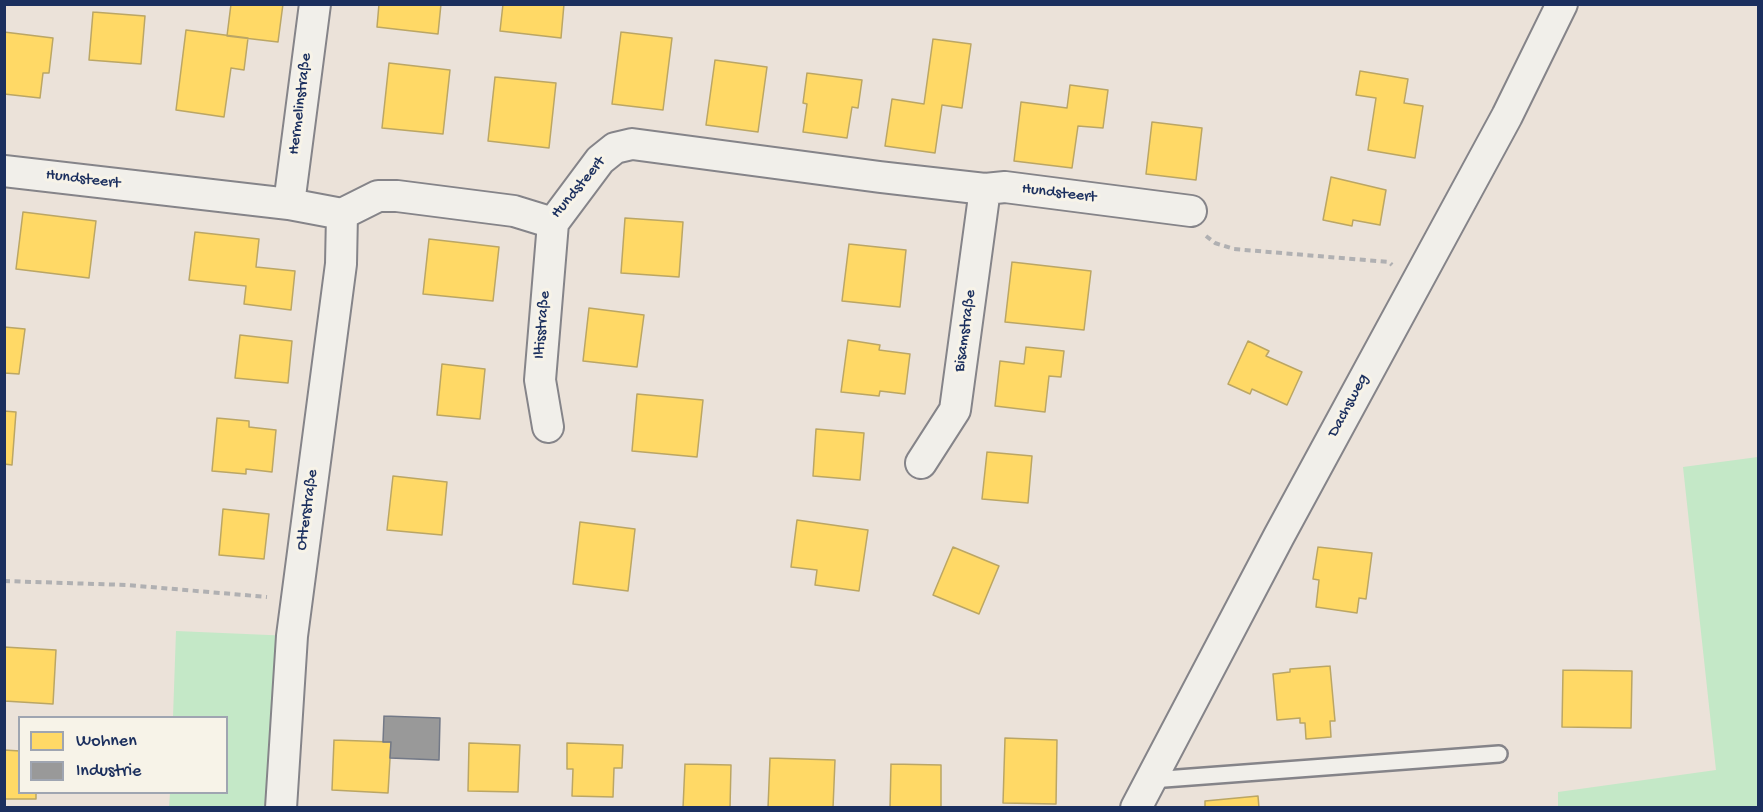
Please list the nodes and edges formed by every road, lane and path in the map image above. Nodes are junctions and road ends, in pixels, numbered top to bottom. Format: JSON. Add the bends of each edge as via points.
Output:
{"nodes":[{"id":1,"x":315,"y":4,"type":"edge"},
{"id":2,"x":1562,"y":4,"type":"edge"},
{"id":3,"x":4,"y":171,"type":"edge"},
{"id":4,"x":985,"y":189,"type":"junction"},
{"id":5,"x":289,"y":204,"type":"junction"},
{"id":6,"x":1191,"y":211,"type":"joint"},
{"id":7,"x":342,"y":214,"type":"junction"},
{"id":8,"x":553,"y":223,"type":"junction"},
{"id":9,"x":1413,"y":286,"type":"junction"},
{"id":10,"x":548,"y":427,"type":"dead end"},
{"id":11,"x":921,"y":463,"type":"dead end"},
{"id":12,"x":4,"y":581,"type":"edge"},
{"id":13,"x":297,"y":598,"type":"junction"},
{"id":14,"x":1499,"y":754,"type":"dead end"},
{"id":15,"x":1151,"y":780,"type":"junction"},
{"id":16,"x":281,"y":807,"type":"edge"},
{"id":17,"x":1136,"y":807,"type":"edge"}],
"edges":[{"from":1,"to":5,"type":"street","name":"Hermelinstraße"},
{"from":2,"to":9,"type":"street","name":"Dachsweg","via":[[1507,116]]},
{"from":3,"to":5,"type":"street","name":"Hundsteert"},
{"from":4,"to":6,"type":"street","name":"Hundsteert","via":[[1005,187]]},
{"from":4,"to":8,"type":"street","name":"Hundsteert","via":[[632,144],[615,148],[600,160]]},
{"from":4,"to":11,"type":"street","name":"Bisamstraße","via":[[955,410]]},
{"from":5,"to":7,"type":"street","name":"Hundsteert"},
{"from":6,"to":9,"type":"path","via":[[1192,223],[1215,243],[1234,249],[1389,262]]},
{"from":7,"to":8,"type":"street","name":"Hundsteert","via":[[378,196],[397,196],[514,211]]},
{"from":7,"to":13,"type":"street","name":"Otterstraße","via":[[341,264]]},
{"from":8,"to":10,"type":"street","name":"Iltisstraße","via":[[540,380]]},
{"from":9,"to":15,"type":"street","name":"Dachsweg"},
{"from":12,"to":13,"type":"path","via":[[127,585]]},
{"from":13,"to":16,"type":"street","name":"Otterstraße"},
{"from":14,"to":15,"type":"lane"},
{"from":15,"to":17,"type":"street","name":"Dachsweg"}]}
